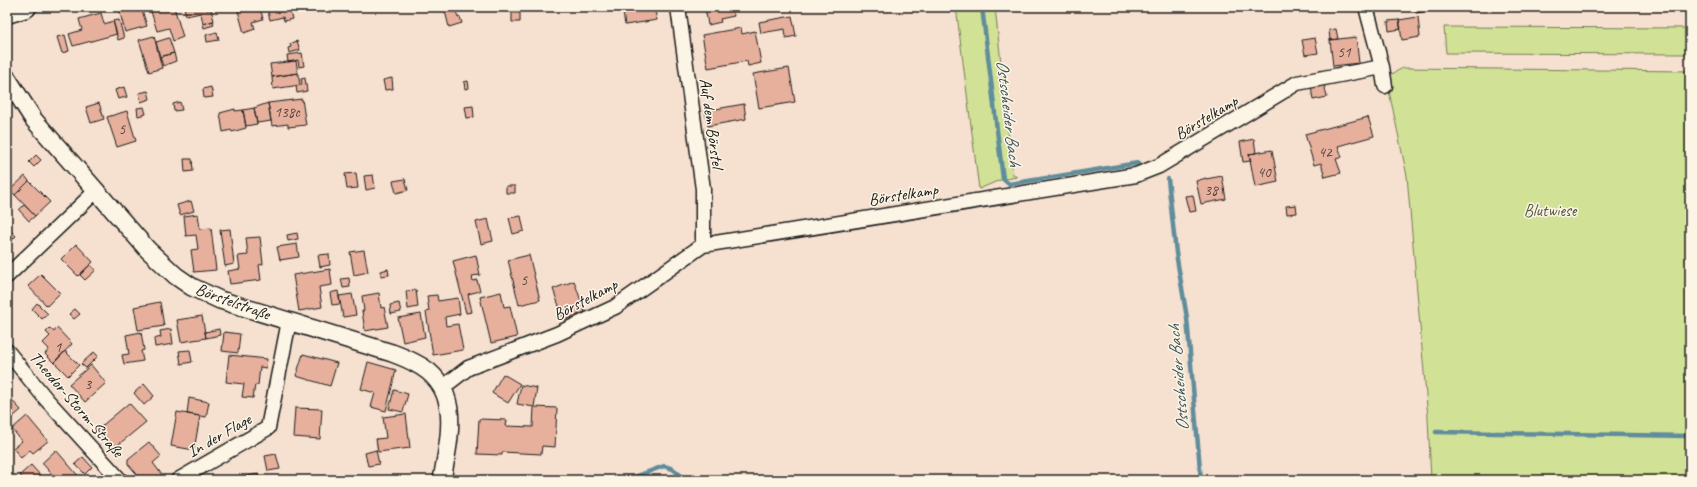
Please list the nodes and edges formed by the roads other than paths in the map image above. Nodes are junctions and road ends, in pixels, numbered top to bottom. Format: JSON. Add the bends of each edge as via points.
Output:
{"nodes":[{"id":1,"x":26,"y":7,"type":"edge"},
{"id":2,"x":678,"y":7,"type":"edge"},
{"id":3,"x":1366,"y":7,"type":"edge"},
{"id":4,"x":7,"y":12,"type":"edge"},
{"id":5,"x":1382,"y":66,"type":"junction"},
{"id":6,"x":7,"y":78,"type":"edge"},
{"id":7,"x":1385,"y":86,"type":"dead end"},
{"id":8,"x":7,"y":94,"type":"edge"},
{"id":9,"x":34,"y":120,"type":"junction"},
{"id":10,"x":96,"y":191,"type":"junction"},
{"id":11,"x":703,"y":245,"type":"junction"},
{"id":12,"x":7,"y":276,"type":"edge"},
{"id":13,"x":289,"y":321,"type":"junction"},
{"id":14,"x":7,"y":351,"type":"edge"},
{"id":15,"x":442,"y":388,"type":"junction"},
{"id":16,"x":120,"y":480,"type":"edge"},
{"id":17,"x":178,"y":480,"type":"edge"},
{"id":18,"x":442,"y":480,"type":"edge"}],
"edges":[{"from":1,"to":4,"type":"main road"},
{"from":2,"to":11,"type":"street","name":"Auf dem Börstel","via":[[703,189]]},
{"from":3,"to":5,"type":"street"},
{"from":5,"to":7,"type":"street"},
{"from":5,"to":11,"type":"street","name":"Börstelkamp","via":[[1297,83],[1159,166],[1136,175]]},
{"from":6,"to":9,"type":"street","name":"Börstelstraße"},
{"from":8,"to":9,"type":"street"},
{"from":9,"to":10,"type":"street","name":"Börstelstraße"},
{"from":10,"to":12,"type":"street"},
{"from":10,"to":13,"type":"street","name":"Börstelstraße","via":[[176,276],[220,300]]},
{"from":11,"to":15,"type":"street","name":"Börstelkamp","via":[[615,307],[557,334],[468,368]]},
{"from":13,"to":15,"type":"street","name":"Börstelstraße","via":[[416,363],[430,372]]},
{"from":13,"to":17,"type":"street","name":"In der Flage","via":[[268,428]]},
{"from":14,"to":16,"type":"street","name":"Theodor-Storm-Straße","via":[[46,399]]},
{"from":15,"to":18,"type":"street","name":"Börstelstraße","via":[[450,408],[451,427]]}]}
